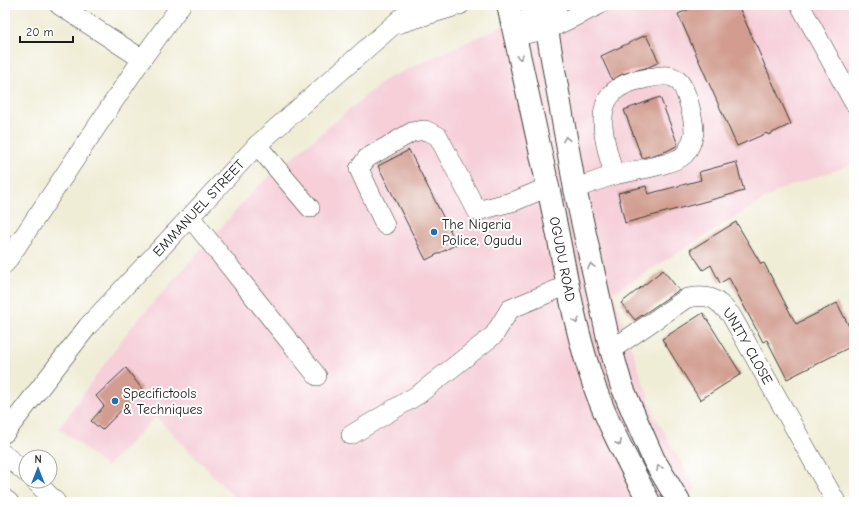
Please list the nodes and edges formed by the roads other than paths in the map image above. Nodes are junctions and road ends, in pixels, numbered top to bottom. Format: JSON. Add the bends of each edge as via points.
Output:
{"nodes":[{"id":1,"x":58,"y":5,"type":"edge"},
{"id":2,"x":181,"y":5,"type":"edge"},
{"id":3,"x":416,"y":5,"type":"edge"},
{"id":4,"x":460,"y":5,"type":"edge"},
{"id":5,"x":575,"y":5,"type":"edge"},
{"id":6,"x":599,"y":5,"type":"edge"},
{"id":7,"x":800,"y":5,"type":"edge"},
{"id":8,"x":543,"y":16,"type":"edge"},
{"id":9,"x":512,"y":21,"type":"edge"},
{"id":10,"x":393,"y":25,"type":"junction"},
{"id":11,"x":142,"y":59,"type":"junction"},
{"id":12,"x":854,"y":103,"type":"edge"},
{"id":13,"x":257,"y":145,"type":"junction"},
{"id":14,"x":614,"y":175,"type":"junction"},
{"id":15,"x":548,"y":187,"type":"junction"},
{"id":16,"x":575,"y":189,"type":"junction"},
{"id":17,"x":310,"y":208,"type":"dead end"},
{"id":18,"x":190,"y":217,"type":"junction"},
{"id":19,"x":385,"y":225,"type":"dead end"},
{"id":20,"x":5,"y":264,"type":"edge"},
{"id":21,"x":568,"y":285,"type":"junction"},
{"id":22,"x":611,"y":350,"type":"junction"},
{"id":23,"x":317,"y":376,"type":"dead end"},
{"id":24,"x":5,"y":433,"type":"edge"},
{"id":25,"x":351,"y":435,"type":"dead end"},
{"id":26,"x":5,"y":455,"type":"edge"},
{"id":27,"x":18,"y":466,"type":"edge"},
{"id":28,"x":43,"y":489,"type":"edge"},
{"id":29,"x":5,"y":499,"type":"edge"},
{"id":30,"x":9,"y":502,"type":"edge"},
{"id":31,"x":56,"y":502,"type":"edge"},
{"id":32,"x":649,"y":502,"type":"edge"},
{"id":33,"x":678,"y":502,"type":"edge"},
{"id":34,"x":836,"y":502,"type":"edge"}],
"edges":[{"from":1,"to":11,"type":"street"},
{"from":2,"to":11,"type":"street"},
{"from":3,"to":10,"type":"street","name":"EMMANUEL STREET"},
{"from":4,"to":10,"type":"street"},
{"from":5,"to":8,"type":"street"},
{"from":6,"to":8,"type":"street"},
{"from":7,"to":12,"type":"street"},
{"from":8,"to":9,"type":"street"},
{"from":16,"to":8,"type":"main road","name":"OGUDU ROAD","one_way":true},
{"from":9,"to":15,"type":"main road","name":"OGUDU ROAD","one_way":true},
{"from":10,"to":13,"type":"street","name":"EMMANUEL STREET"},
{"from":11,"to":20,"type":"street"},
{"from":13,"to":17,"type":"street"},
{"from":13,"to":18,"type":"street","name":"EMMANUEL STREET"},
{"from":14,"to":14,"type":"street","via":[[671,161],[684,155],[692,140],[694,127],[686,96],[678,80],[662,76],[634,81],[616,90],[608,100],[602,116],[602,128]]},
{"from":14,"to":16,"type":"street"},
{"from":15,"to":19,"type":"street","via":[[515,201],[476,210],[438,136],[425,130],[412,132],[367,158],[359,169]]},
{"from":15,"to":21,"type":"main road","name":"OGUDU ROAD"},
{"from":22,"to":16,"type":"main road","name":"OGUDU ROAD","one_way":true},
{"from":18,"to":23,"type":"street"},
{"from":18,"to":24,"type":"street","name":"EMMANUEL STREET","via":[[88,326]]},
{"from":21,"to":25,"type":"street","via":[[510,309],[494,335],[419,394]]},
{"from":21,"to":32,"type":"main road","name":"OGUDU ROAD","one_way":true,"via":[[583,352],[595,389]]},
{"from":33,"to":22,"type":"main road","name":"OGUDU ROAD","one_way":true,"via":[[654,460],[638,424],[621,384]]},
{"from":22,"to":34,"type":"street","name":"UNITY CLOSE","via":[[687,298],[711,297],[720,303],[731,315]]},
{"from":26,"to":27,"type":"street"},
{"from":28,"to":31,"type":"street"},
{"from":29,"to":30,"type":"street"}]}
